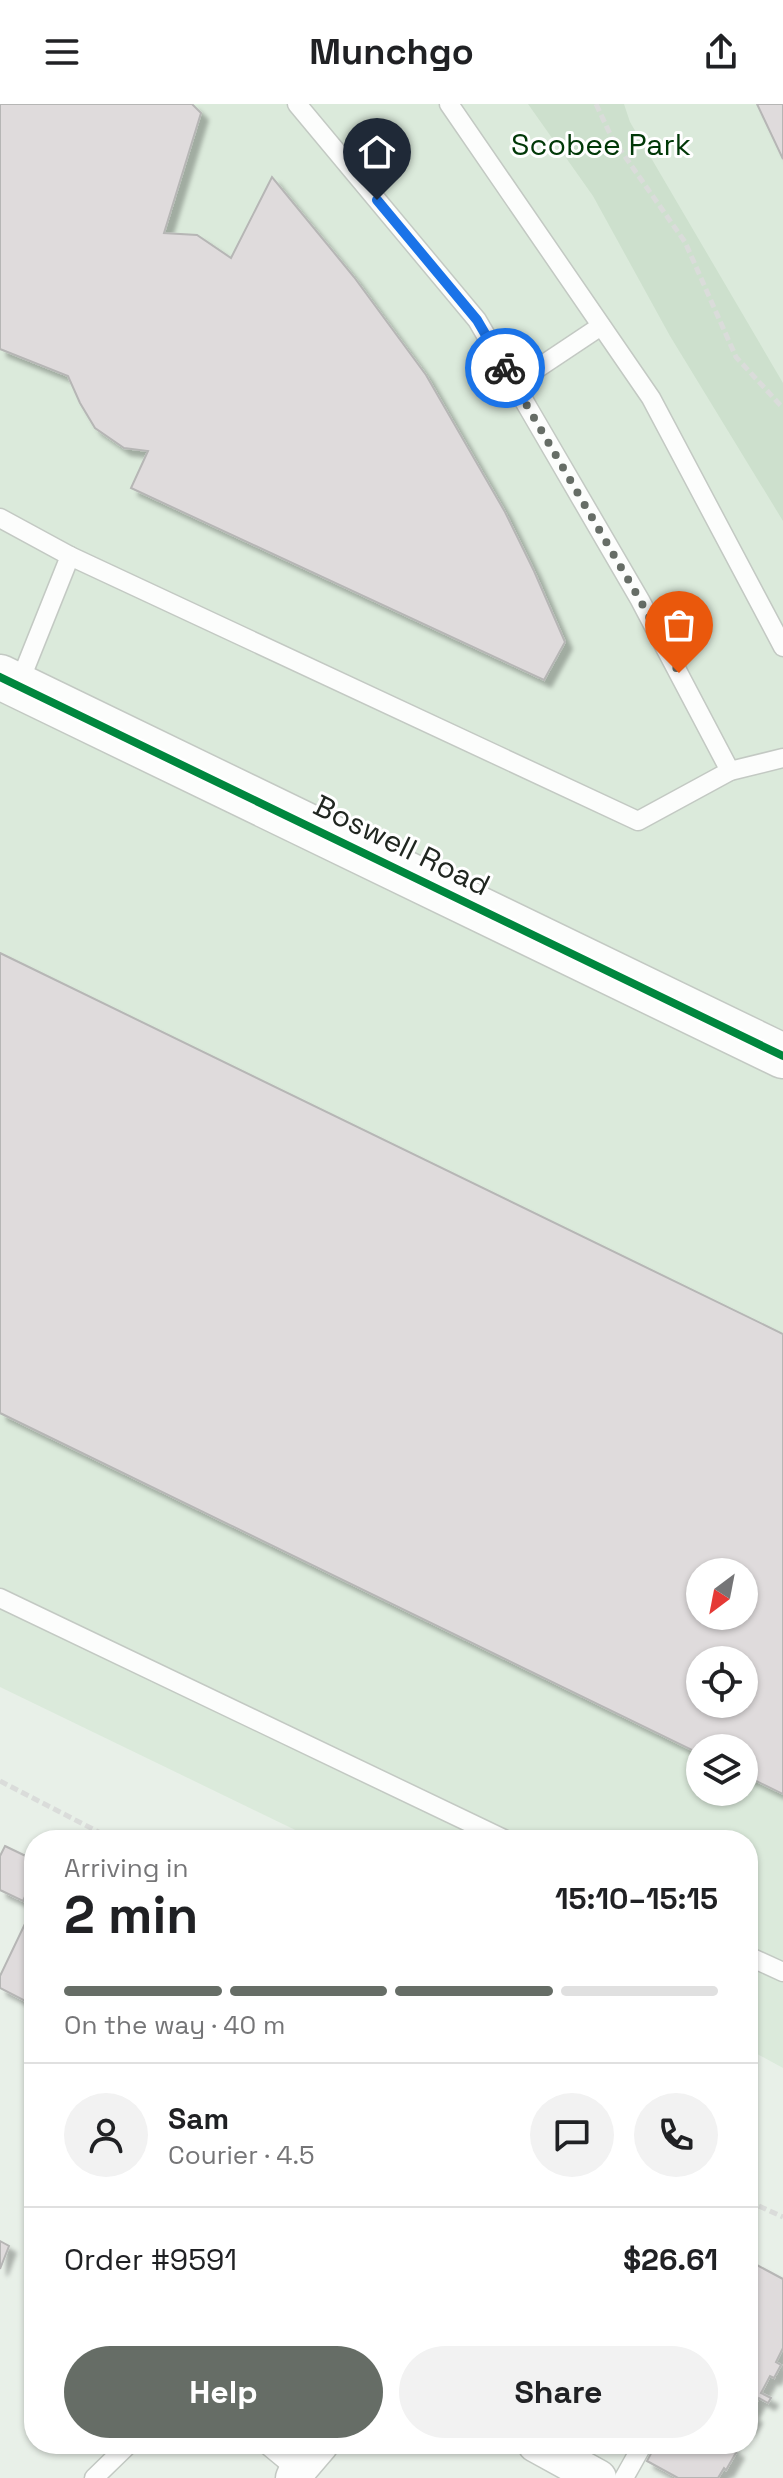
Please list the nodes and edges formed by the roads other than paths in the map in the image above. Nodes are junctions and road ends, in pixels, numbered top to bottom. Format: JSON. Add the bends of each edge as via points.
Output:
{"nodes":[{"id":1,"x":297,"y":104,"type":"edge"},
{"id":2,"x":449,"y":104,"type":"edge"},
{"id":3,"x":601,"y":326,"type":"junction"},
{"id":4,"x":514,"y":384,"type":"junction"},
{"id":5,"x":0,"y":518,"type":"edge"},
{"id":6,"x":70,"y":556,"type":"junction"},
{"id":7,"x":783,"y":647,"type":"edge"},
{"id":8,"x":9,"y":682,"type":"edge"},
{"id":9,"x":783,"y":758,"type":"edge"},
{"id":10,"x":730,"y":771,"type":"junction"},
{"id":11,"x":783,"y":1056,"type":"edge"},
{"id":12,"x":0,"y":1598,"type":"edge"},
{"id":13,"x":485,"y":1830,"type":"edge"},
{"id":14,"x":758,"y":1961,"type":"edge"},
{"id":15,"x":783,"y":1972,"type":"edge"},
{"id":16,"x":119,"y":2454,"type":"edge"},
{"id":17,"x":277,"y":2454,"type":"edge"},
{"id":18,"x":314,"y":2454,"type":"edge"},
{"id":19,"x":554,"y":2454,"type":"edge"},
{"id":20,"x":637,"y":2454,"type":"edge"},
{"id":21,"x":300,"y":2476,"type":"edge"},
{"id":22,"x":94,"y":2478,"type":"edge"},
{"id":23,"x":598,"y":2478,"type":"edge"},
{"id":24,"x":624,"y":2478,"type":"edge"}],
"edges":[{"from":1,"to":4,"type":"lane","via":[[477,320]]},
{"from":2,"to":3,"type":"lane"},
{"from":3,"to":4,"type":"lane"},
{"from":3,"to":7,"type":"lane","via":[[651,398]]},
{"from":4,"to":10,"type":"lane","via":[[640,600]]},
{"from":5,"to":6,"type":"lane"},
{"from":6,"to":8,"type":"lane"},
{"from":6,"to":10,"type":"lane","via":[[638,821]]},
{"from":8,"to":11,"type":"street","name":"Boswell Road"},
{"from":9,"to":10,"type":"lane"},
{"from":12,"to":13,"type":"lane"},
{"from":14,"to":15,"type":"lane"},
{"from":16,"to":22,"type":"lane"},
{"from":17,"to":21,"type":"lane"},
{"from":18,"to":21,"type":"street"},
{"from":19,"to":23,"type":"street"},
{"from":20,"to":24,"type":"lane"}]}
